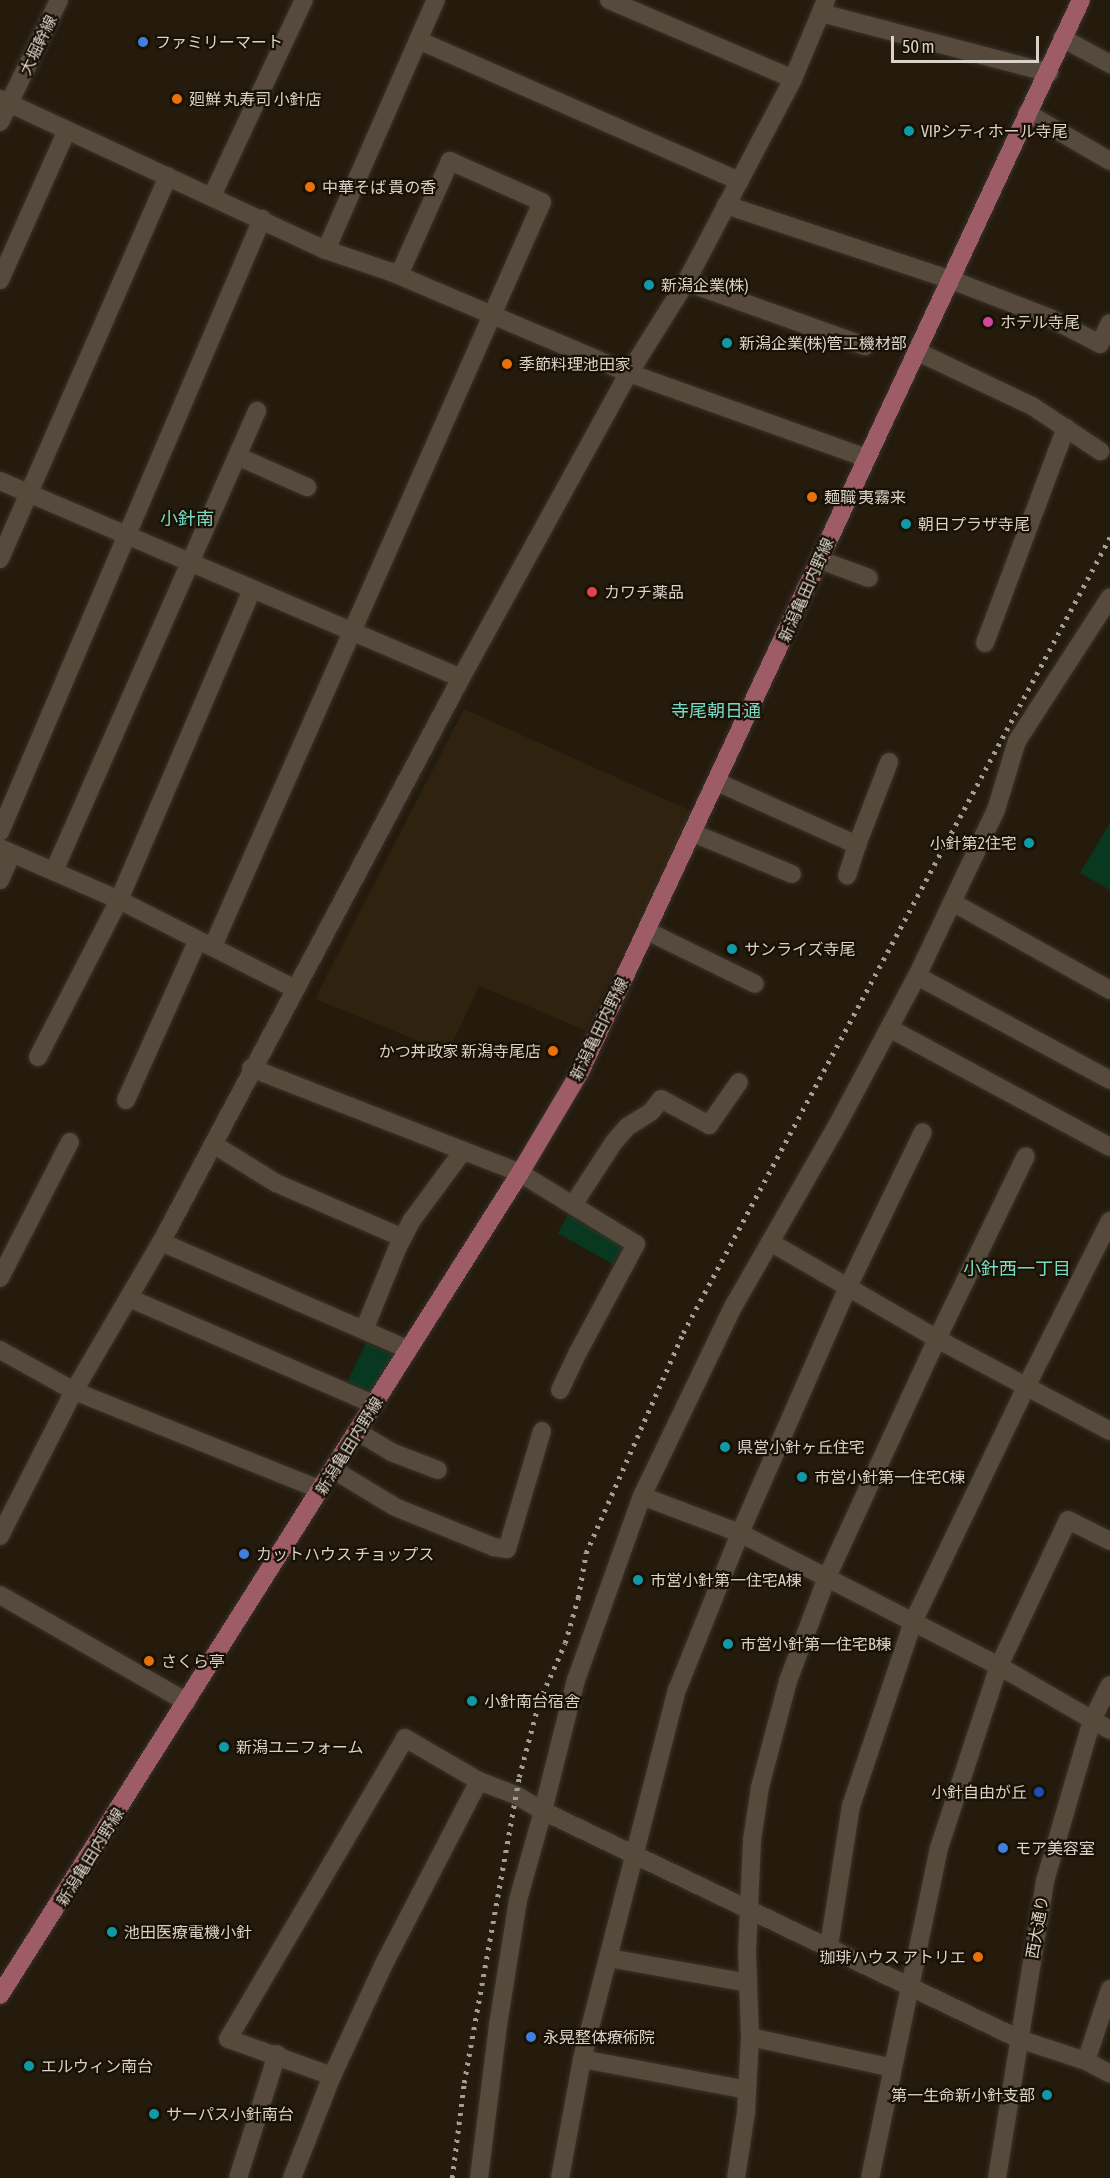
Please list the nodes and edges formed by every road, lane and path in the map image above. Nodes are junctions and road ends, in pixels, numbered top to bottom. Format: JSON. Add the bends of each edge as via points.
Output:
{"nodes":[{"id":1,"x":59,"y":0,"type":"edge"},
{"id":2,"x":304,"y":0,"type":"edge"},
{"id":3,"x":435,"y":0,"type":"edge"},
{"id":4,"x":609,"y":0,"type":"edge"},
{"id":5,"x":1082,"y":0,"type":"edge"},
{"id":6,"x":823,"y":7,"type":"edge"},
{"id":7,"x":1062,"y":38,"type":"junction"},
{"id":8,"x":418,"y":40,"type":"junction"},
{"id":9,"x":1110,"y":64,"type":"edge"},
{"id":10,"x":1048,"y":73,"type":"junction"},
{"id":11,"x":793,"y":79,"type":"junction"},
{"id":12,"x":5,"y":101,"type":"edge"},
{"id":13,"x":1027,"y":113,"type":"junction"},
{"id":14,"x":0,"y":122,"type":"edge"},
{"id":15,"x":67,"y":130,"type":"junction"},
{"id":16,"x":1110,"y":161,"type":"edge"},
{"id":17,"x":168,"y":176,"type":"junction"},
{"id":18,"x":739,"y":180,"type":"junction"},
{"id":19,"x":212,"y":196,"type":"junction"},
{"id":20,"x":726,"y":205,"type":"junction"},
{"id":21,"x":262,"y":219,"type":"junction"},
{"id":22,"x":326,"y":250,"type":"junction"},
{"id":23,"x":399,"y":275,"type":"junction"},
{"id":24,"x":0,"y":279,"type":"edge"},
{"id":25,"x":950,"y":279,"type":"junction"},
{"id":26,"x":686,"y":282,"type":"junction"},
{"id":27,"x":492,"y":314,"type":"junction"},
{"id":28,"x":1110,"y":323,"type":"edge"},
{"id":29,"x":866,"y":346,"type":"dead end"},
{"id":30,"x":916,"y":351,"type":"junction"},
{"id":31,"x":629,"y":373,"type":"junction"},
{"id":32,"x":257,"y":411,"type":"dead end"},
{"id":33,"x":1065,"y":428,"type":"junction"},
{"id":34,"x":1100,"y":451,"type":"dead end"},
{"id":35,"x":237,"y":456,"type":"junction"},
{"id":36,"x":866,"y":458,"type":"junction"},
{"id":37,"x":0,"y":482,"type":"edge"},
{"id":38,"x":307,"y":487,"type":"dead end"},
{"id":39,"x":29,"y":494,"type":"junction"},
{"id":40,"x":128,"y":538,"type":"junction"},
{"id":41,"x":0,"y":559,"type":"edge"},
{"id":42,"x":820,"y":560,"type":"junction"},
{"id":43,"x":189,"y":563,"type":"junction"},
{"id":44,"x":868,"y":578,"type":"dead end"},
{"id":45,"x":252,"y":590,"type":"junction"},
{"id":46,"x":1110,"y":597,"type":"edge"},
{"id":47,"x":353,"y":632,"type":"junction"},
{"id":48,"x":985,"y":643,"type":"dead end"},
{"id":49,"x":461,"y":678,"type":"junction"},
{"id":50,"x":889,"y":762,"type":"dead end"},
{"id":51,"x":717,"y":782,"type":"junction"},
{"id":52,"x":0,"y":832,"type":"edge"},
{"id":53,"x":693,"y":832,"type":"junction"},
{"id":54,"x":857,"y":845,"type":"junction"},
{"id":55,"x":6,"y":852,"type":"edge"},
{"id":56,"x":54,"y":871,"type":"junction"},
{"id":57,"x":792,"y":874,"type":"dead end"},
{"id":58,"x":847,"y":875,"type":"dead end"},
{"id":59,"x":0,"y":880,"type":"edge"},
{"id":60,"x":119,"y":900,"type":"junction"},
{"id":61,"x":952,"y":903,"type":"junction"},
{"id":62,"x":647,"y":931,"type":"junction"},
{"id":63,"x":206,"y":943,"type":"junction"},
{"id":64,"x":917,"y":975,"type":"junction"},
{"id":65,"x":755,"y":984,"type":"dead end"},
{"id":66,"x":295,"y":989,"type":"junction"},
{"id":67,"x":1110,"y":990,"type":"edge"},
{"id":68,"x":889,"y":1028,"type":"junction"},
{"id":69,"x":38,"y":1057,"type":"dead end"},
{"id":70,"x":251,"y":1068,"type":"junction"},
{"id":71,"x":1110,"y":1080,"type":"edge"},
{"id":72,"x":740,"y":1082,"type":"dead end"},
{"id":73,"x":126,"y":1100,"type":"dead end"},
{"id":74,"x":923,"y":1132,"type":"dead end"},
{"id":75,"x":70,"y":1142,"type":"dead end"},
{"id":76,"x":213,"y":1143,"type":"junction"},
{"id":77,"x":1110,"y":1147,"type":"edge"},
{"id":78,"x":463,"y":1151,"type":"junction"},
{"id":79,"x":1026,"y":1156,"type":"dead end"},
{"id":80,"x":520,"y":1173,"type":"junction"},
{"id":81,"x":573,"y":1205,"type":"junction"},
{"id":82,"x":1110,"y":1221,"type":"edge"},
{"id":83,"x":403,"y":1238,"type":"junction"},
{"id":84,"x":161,"y":1242,"type":"junction"},
{"id":85,"x":770,"y":1242,"type":"junction"},
{"id":86,"x":0,"y":1278,"type":"edge"},
{"id":87,"x":848,"y":1289,"type":"junction"},
{"id":88,"x":129,"y":1298,"type":"junction"},
{"id":89,"x":364,"y":1330,"type":"junction"},
{"id":90,"x":937,"y":1339,"type":"junction"},
{"id":91,"x":0,"y":1350,"type":"edge"},
{"id":92,"x":410,"y":1350,"type":"junction"},
{"id":93,"x":1027,"y":1385,"type":"junction"},
{"id":94,"x":560,"y":1390,"type":"dead end"},
{"id":95,"x":74,"y":1391,"type":"junction"},
{"id":96,"x":375,"y":1405,"type":"junction"},
{"id":97,"x":542,"y":1431,"type":"dead end"},
{"id":98,"x":1110,"y":1431,"type":"edge"},
{"id":99,"x":358,"y":1432,"type":"junction"},
{"id":100,"x":334,"y":1470,"type":"junction"},
{"id":101,"x":438,"y":1470,"type":"dead end"},
{"id":102,"x":321,"y":1490,"type":"junction"},
{"id":103,"x":642,"y":1496,"type":"junction"},
{"id":104,"x":740,"y":1533,"type":"junction"},
{"id":105,"x":0,"y":1536,"type":"edge"},
{"id":106,"x":1110,"y":1541,"type":"edge"},
{"id":107,"x":826,"y":1577,"type":"junction"},
{"id":108,"x":0,"y":1595,"type":"edge"},
{"id":109,"x":914,"y":1622,"type":"junction"},
{"id":110,"x":999,"y":1666,"type":"junction"},
{"id":111,"x":1110,"y":1685,"type":"edge"},
{"id":112,"x":187,"y":1702,"type":"junction"},
{"id":113,"x":1092,"y":1720,"type":"junction"},
{"id":114,"x":1110,"y":1730,"type":"edge"},
{"id":115,"x":479,"y":1780,"type":"junction"},
{"id":116,"x":543,"y":1811,"type":"junction"},
{"id":117,"x":636,"y":1855,"type":"junction"},
{"id":118,"x":748,"y":1908,"type":"junction"},
{"id":119,"x":829,"y":1946,"type":"junction"},
{"id":120,"x":608,"y":1958,"type":"junction"},
{"id":121,"x":748,"y":1983,"type":"junction"},
{"id":122,"x":911,"y":1985,"type":"junction"},
{"id":123,"x":2,"y":1988,"type":"edge"},
{"id":124,"x":1110,"y":1989,"type":"edge"},
{"id":125,"x":750,"y":2037,"type":"junction"},
{"id":126,"x":1019,"y":2038,"type":"junction"},
{"id":127,"x":277,"y":2054,"type":"junction"},
{"id":128,"x":582,"y":2059,"type":"junction"},
{"id":129,"x":1086,"y":2061,"type":"junction"},
{"id":130,"x":893,"y":2068,"type":"junction"},
{"id":131,"x":1110,"y":2074,"type":"edge"},
{"id":132,"x":332,"y":2076,"type":"junction"},
{"id":133,"x":747,"y":2090,"type":"junction"},
{"id":134,"x":238,"y":2178,"type":"edge"},
{"id":135,"x":292,"y":2178,"type":"edge"},
{"id":136,"x":479,"y":2178,"type":"edge"},
{"id":137,"x":560,"y":2178,"type":"edge"},
{"id":138,"x":736,"y":2178,"type":"edge"},
{"id":139,"x":870,"y":2178,"type":"edge"},
{"id":140,"x":997,"y":2178,"type":"edge"}],
"edges":[{"from":1,"to":12,"type":"street","name":"大堀幹線"},
{"from":2,"to":19,"type":"street"},
{"from":3,"to":8,"type":"street"},
{"from":4,"to":11,"type":"street"},
{"from":5,"to":7,"type":"main road","name":"新潟亀田内野線"},
{"from":6,"to":10,"type":"street"},
{"from":6,"to":11,"type":"street"},
{"from":7,"to":9,"type":"street"},
{"from":7,"to":10,"type":"main road","name":"新潟亀田内野線"},
{"from":8,"to":18,"type":"street"},
{"from":8,"to":22,"type":"street"},
{"from":10,"to":13,"type":"main road","name":"新潟亀田内野線"},
{"from":11,"to":18,"type":"street"},
{"from":12,"to":14,"type":"street","name":"大堀幹線"},
{"from":12,"to":15,"type":"street"},
{"from":13,"to":16,"type":"street"},
{"from":13,"to":25,"type":"main road","name":"新潟亀田内野線"},
{"from":15,"to":17,"type":"street"},
{"from":15,"to":24,"type":"street"},
{"from":17,"to":19,"type":"street"},
{"from":17,"to":39,"type":"street"},
{"from":18,"to":20,"type":"street"},
{"from":19,"to":21,"type":"street"},
{"from":20,"to":25,"type":"street"},
{"from":20,"to":26,"type":"street"},
{"from":21,"to":22,"type":"street"},
{"from":21,"to":40,"type":"street"},
{"from":22,"to":23,"type":"street"},
{"from":23,"to":27,"type":"street"},
{"from":23,"to":27,"type":"street","via":[[450,161],[542,202]]},
{"from":25,"to":28,"type":"street","via":[[1050,318],[1100,344]]},
{"from":25,"to":30,"type":"main road","name":"新潟亀田内野線"},
{"from":26,"to":29,"type":"street"},
{"from":26,"to":31,"type":"street"},
{"from":27,"to":31,"type":"street"},
{"from":27,"to":47,"type":"street"},
{"from":30,"to":33,"type":"street","via":[[1032,406]]},
{"from":30,"to":36,"type":"main road","name":"新潟亀田内野線"},
{"from":31,"to":36,"type":"street"},
{"from":31,"to":49,"type":"street"},
{"from":32,"to":35,"type":"street"},
{"from":33,"to":34,"type":"street"},
{"from":33,"to":48,"type":"street"},
{"from":35,"to":38,"type":"street"},
{"from":35,"to":43,"type":"street"},
{"from":36,"to":42,"type":"main road","name":"新潟亀田内野線"},
{"from":37,"to":39,"type":"street"},
{"from":39,"to":40,"type":"street"},
{"from":39,"to":41,"type":"street"},
{"from":40,"to":43,"type":"street"},
{"from":40,"to":52,"type":"street"},
{"from":42,"to":44,"type":"street"},
{"from":42,"to":51,"type":"main road","name":"新潟亀田内野線"},
{"from":43,"to":45,"type":"street"},
{"from":43,"to":56,"type":"street"},
{"from":45,"to":47,"type":"street"},
{"from":45,"to":60,"type":"street"},
{"from":46,"to":61,"type":"street","via":[[1017,741],[996,810]]},
{"from":47,"to":49,"type":"street"},
{"from":47,"to":63,"type":"street"},
{"from":49,"to":66,"type":"street"},
{"from":50,"to":54,"type":"street"},
{"from":51,"to":53,"type":"main road","name":"新潟亀田内野線"},
{"from":51,"to":54,"type":"street"},
{"from":53,"to":57,"type":"street"},
{"from":53,"to":62,"type":"main road","name":"新潟亀田内野線"},
{"from":54,"to":58,"type":"street"},
{"from":55,"to":56,"type":"street"},
{"from":55,"to":59,"type":"street"},
{"from":56,"to":60,"type":"street"},
{"from":60,"to":63,"type":"street"},
{"from":60,"to":69,"type":"street"},
{"from":61,"to":64,"type":"street"},
{"from":61,"to":67,"type":"street"},
{"from":62,"to":65,"type":"street"},
{"from":62,"to":80,"type":"main road","name":"新潟亀田内野線","via":[[580,1072]]},
{"from":63,"to":66,"type":"street"},
{"from":63,"to":73,"type":"street"},
{"from":64,"to":68,"type":"street"},
{"from":64,"to":71,"type":"street"},
{"from":66,"to":70,"type":"street"},
{"from":68,"to":77,"type":"street"},
{"from":68,"to":85,"type":"street"},
{"from":70,"to":76,"type":"street"},
{"from":70,"to":78,"type":"street"},
{"from":72,"to":81,"type":"street","via":[[716,1129],[661,1100],[614,1142]]},
{"from":74,"to":87,"type":"street"},
{"from":75,"to":86,"type":"street"},
{"from":76,"to":83,"type":"street","via":[[276,1183]]},
{"from":76,"to":84,"type":"street"},
{"from":78,"to":80,"type":"street"},
{"from":78,"to":83,"type":"street"},
{"from":79,"to":90,"type":"street"},
{"from":80,"to":81,"type":"street"},
{"from":80,"to":92,"type":"main road","name":"新潟亀田内野線"},
{"from":81,"to":94,"type":"street","via":[[636,1244]]},
{"from":82,"to":93,"type":"street"},
{"from":83,"to":89,"type":"street"},
{"from":84,"to":88,"type":"street"},
{"from":84,"to":89,"type":"street"},
{"from":85,"to":87,"type":"street"},
{"from":85,"to":103,"type":"street","via":[[733,1307]]},
{"from":87,"to":90,"type":"street"},
{"from":87,"to":104,"type":"street"},
{"from":88,"to":95,"type":"street"},
{"from":88,"to":96,"type":"street"},
{"from":89,"to":92,"type":"street"},
{"from":90,"to":93,"type":"street"},
{"from":90,"to":107,"type":"street"},
{"from":91,"to":95,"type":"street"},
{"from":92,"to":96,"type":"main road","name":"新潟亀田内野線"},
{"from":93,"to":98,"type":"street"},
{"from":93,"to":109,"type":"street"},
{"from":95,"to":102,"type":"street"},
{"from":95,"to":105,"type":"street"},
{"from":96,"to":99,"type":"main road","name":"新潟亀田内野線"},
{"from":97,"to":100,"type":"street","via":[[507,1549],[395,1507]]},
{"from":99,"to":100,"type":"main road","name":"新潟亀田内野線"},
{"from":99,"to":101,"type":"street","via":[[391,1452]]},
{"from":100,"to":102,"type":"main road","name":"新潟亀田内野線"},
{"from":102,"to":112,"type":"main road","name":"新潟亀田内野線"},
{"from":103,"to":104,"type":"street"},
{"from":103,"to":116,"type":"street","via":[[576,1680]]},
{"from":104,"to":107,"type":"street"},
{"from":104,"to":117,"type":"street","via":[[677,1690]]},
{"from":106,"to":110,"type":"street","via":[[1068,1520]]},
{"from":107,"to":109,"type":"street"},
{"from":107,"to":118,"type":"street","via":[[788,1681],[760,1786]]},
{"from":108,"to":112,"type":"street"},
{"from":109,"to":110,"type":"street"},
{"from":109,"to":119,"type":"street","via":[[850,1806]]},
{"from":110,"to":113,"type":"street"},
{"from":110,"to":122,"type":"street","via":[[939,1848]]},
{"from":111,"to":113,"type":"street","name":"西大通り"},
{"from":112,"to":123,"type":"main road","name":"新潟亀田内野線"},
{"from":113,"to":114,"type":"street"},
{"from":113,"to":126,"type":"street","name":"西大通り","via":[[1045,1881]]},
{"from":115,"to":116,"type":"street"},
{"from":115,"to":127,"type":"street","via":[[405,1738],[228,2039]]},
{"from":115,"to":132,"type":"street","via":[[384,1964]]},
{"from":116,"to":117,"type":"street"},
{"from":116,"to":136,"type":"street","via":[[518,1900]]},
{"from":117,"to":118,"type":"street"},
{"from":117,"to":120,"type":"street"},
{"from":118,"to":119,"type":"street"},
{"from":118,"to":121,"type":"street"},
{"from":119,"to":122,"type":"street"},
{"from":120,"to":121,"type":"street"},
{"from":120,"to":128,"type":"street"},
{"from":121,"to":125,"type":"street"},
{"from":122,"to":126,"type":"street"},
{"from":122,"to":130,"type":"street"},
{"from":124,"to":129,"type":"street"},
{"from":125,"to":130,"type":"street"},
{"from":125,"to":133,"type":"street"},
{"from":126,"to":129,"type":"street"},
{"from":126,"to":140,"type":"street","name":"西大通り"},
{"from":127,"to":132,"type":"street"},
{"from":127,"to":134,"type":"street"},
{"from":128,"to":133,"type":"street"},
{"from":128,"to":137,"type":"street"},
{"from":129,"to":131,"type":"street"},
{"from":130,"to":139,"type":"street"},
{"from":132,"to":135,"type":"street"},
{"from":133,"to":138,"type":"street"}]}
